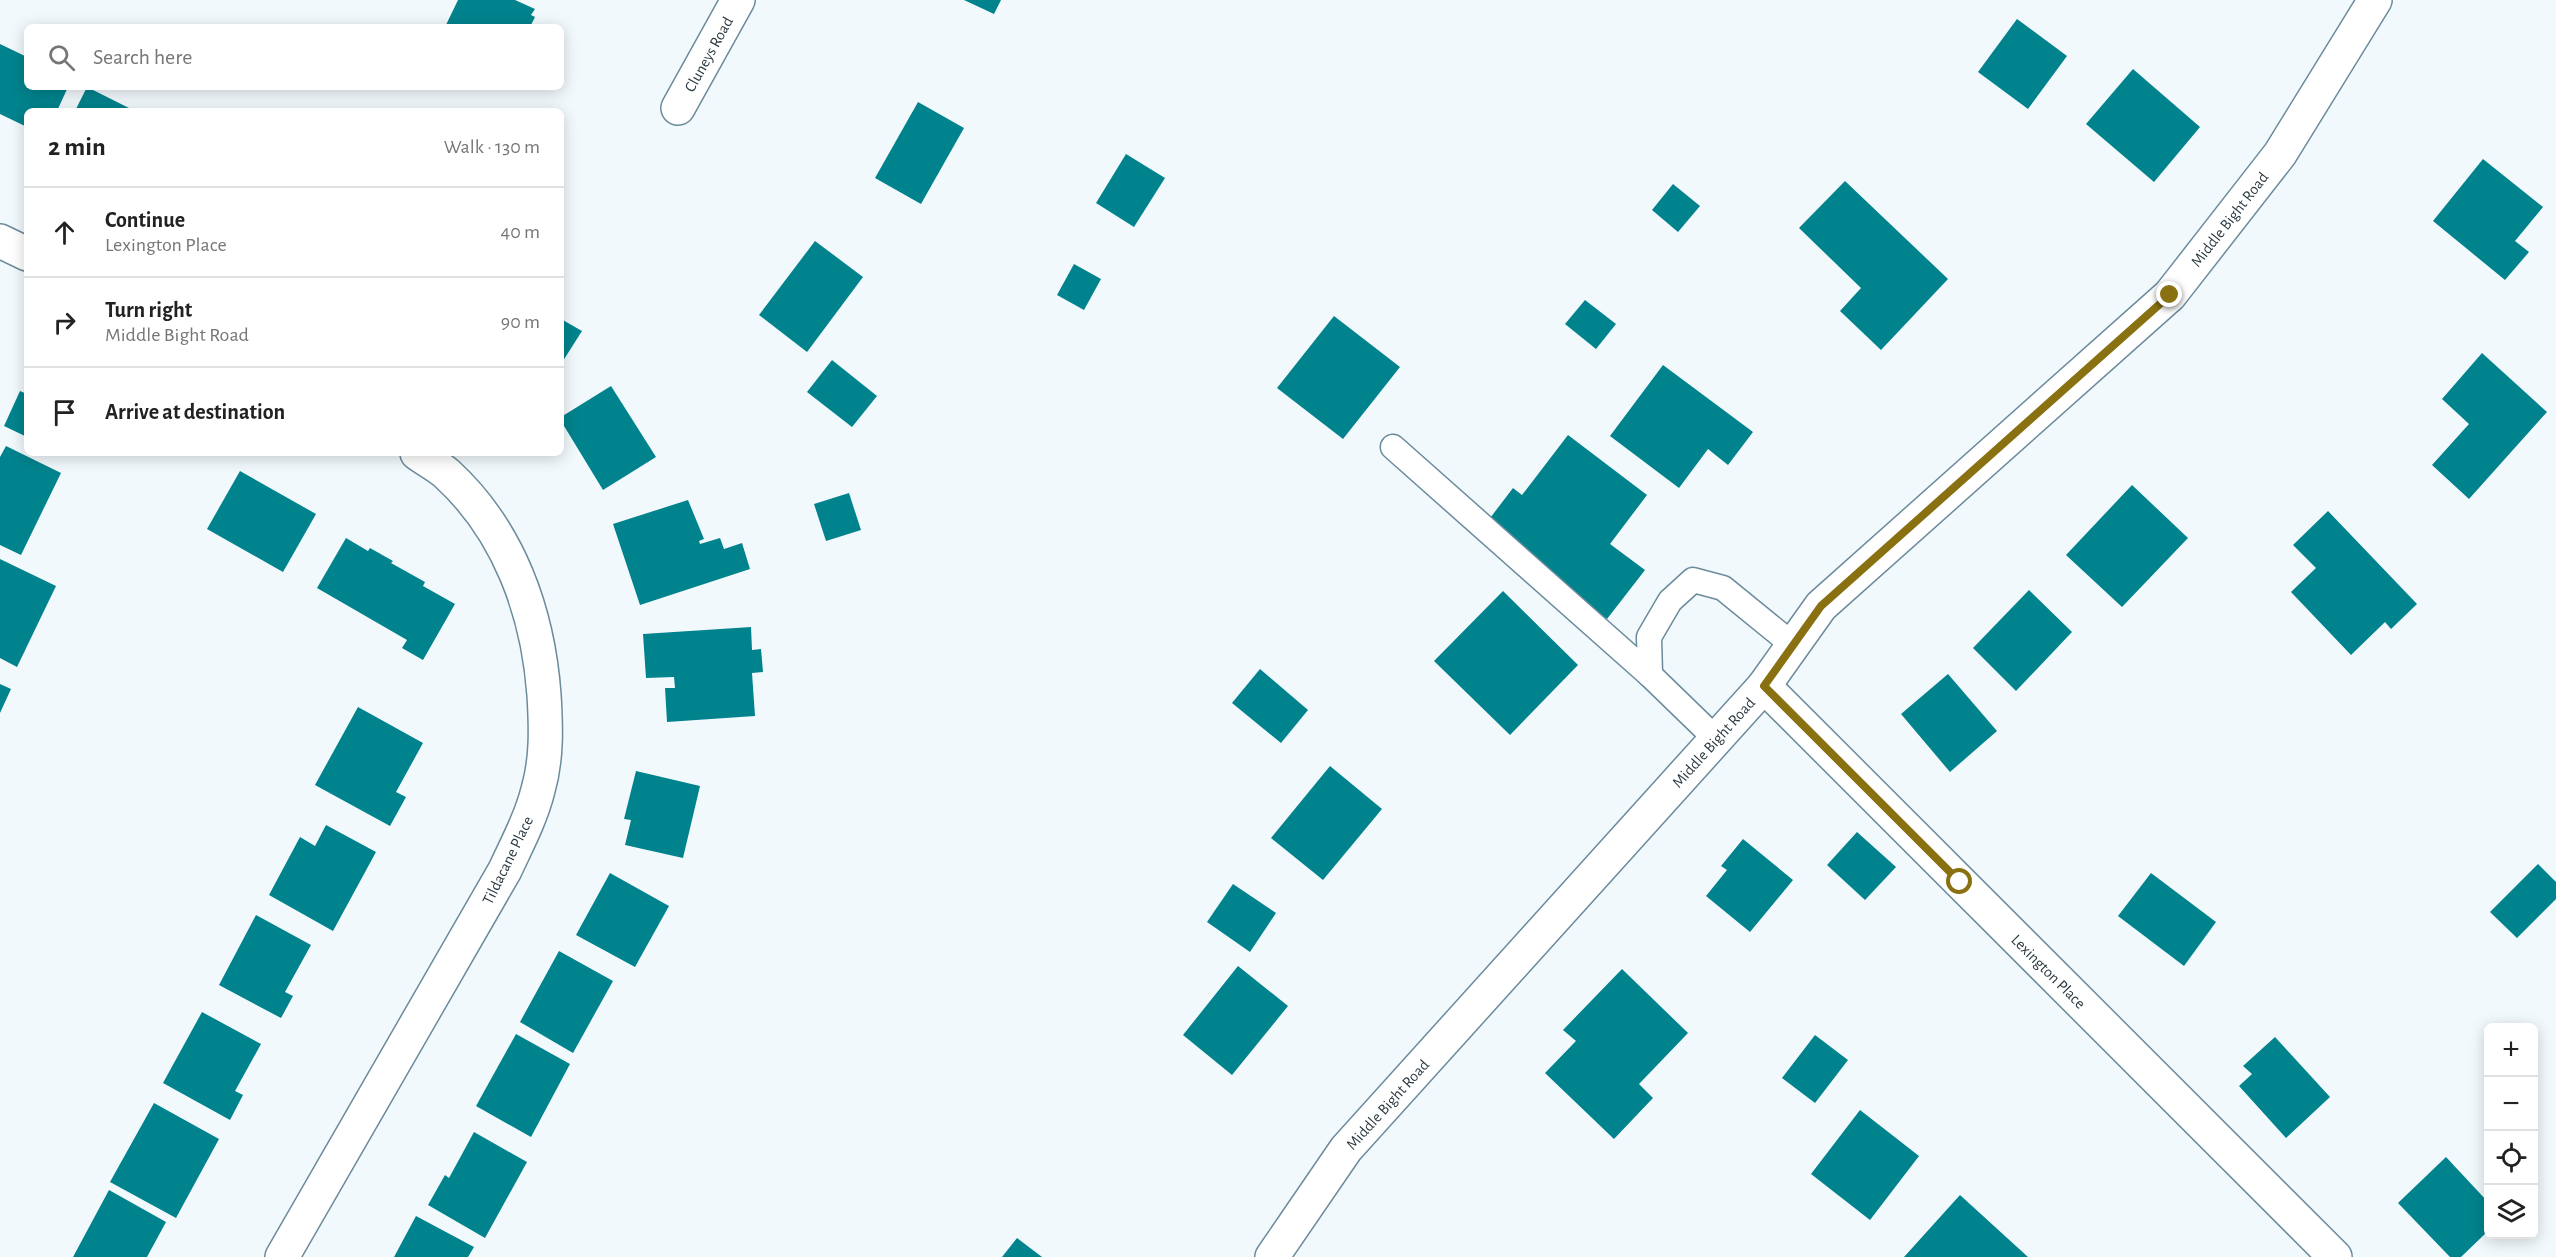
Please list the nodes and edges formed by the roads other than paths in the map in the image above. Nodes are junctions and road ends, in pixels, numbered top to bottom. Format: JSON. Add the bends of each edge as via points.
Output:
{"nodes":[{"id":1,"x":738,"y":0,"type":"edge"},
{"id":2,"x":2375,"y":0,"type":"edge"},
{"id":3,"x":678,"y":108,"type":"dead end"},
{"id":4,"x":0,"y":241,"type":"edge"},
{"id":5,"x":24,"y":253,"type":"edge"},
{"id":6,"x":1393,"y":447,"type":"dead end"},
{"id":7,"x":421,"y":456,"type":"edge"},
{"id":8,"x":1793,"y":645,"type":"junction"},
{"id":9,"x":1650,"y":675,"type":"junction"},
{"id":10,"x":1764,"y":686,"type":"junction"},
{"id":11,"x":1716,"y":739,"type":"junction"},
{"id":12,"x":282,"y":1257,"type":"edge"},
{"id":13,"x":1272,"y":1257,"type":"edge"},
{"id":14,"x":2335,"y":1257,"type":"edge"}],
"edges":[{"from":1,"to":3,"type":"street","name":"Cluneys Road"},
{"from":2,"to":8,"type":"street","name":"Middle Bight Road","via":[[2280,154],[2170,295],[1821,606]]},
{"from":4,"to":5,"type":"street"},
{"from":6,"to":9,"type":"lane"},
{"from":7,"to":12,"type":"street","name":"Tildacane Place","via":[[446,474],[487,519],[514,566],[531,612],[541,657],[545,756],[524,830],[505,870]]},
{"from":8,"to":9,"type":"lane","via":[[1723,588],[1693,580],[1670,601],[1649,637]]},
{"from":8,"to":10,"type":"street","name":"Middle Bight Road"},
{"from":9,"to":11,"type":"lane"},
{"from":10,"to":11,"type":"street","name":"Middle Bight Road"},
{"from":10,"to":14,"type":"street","name":"Lexington Place"},
{"from":11,"to":13,"type":"street","name":"Middle Bight Road","via":[[1346,1149]]}]}
